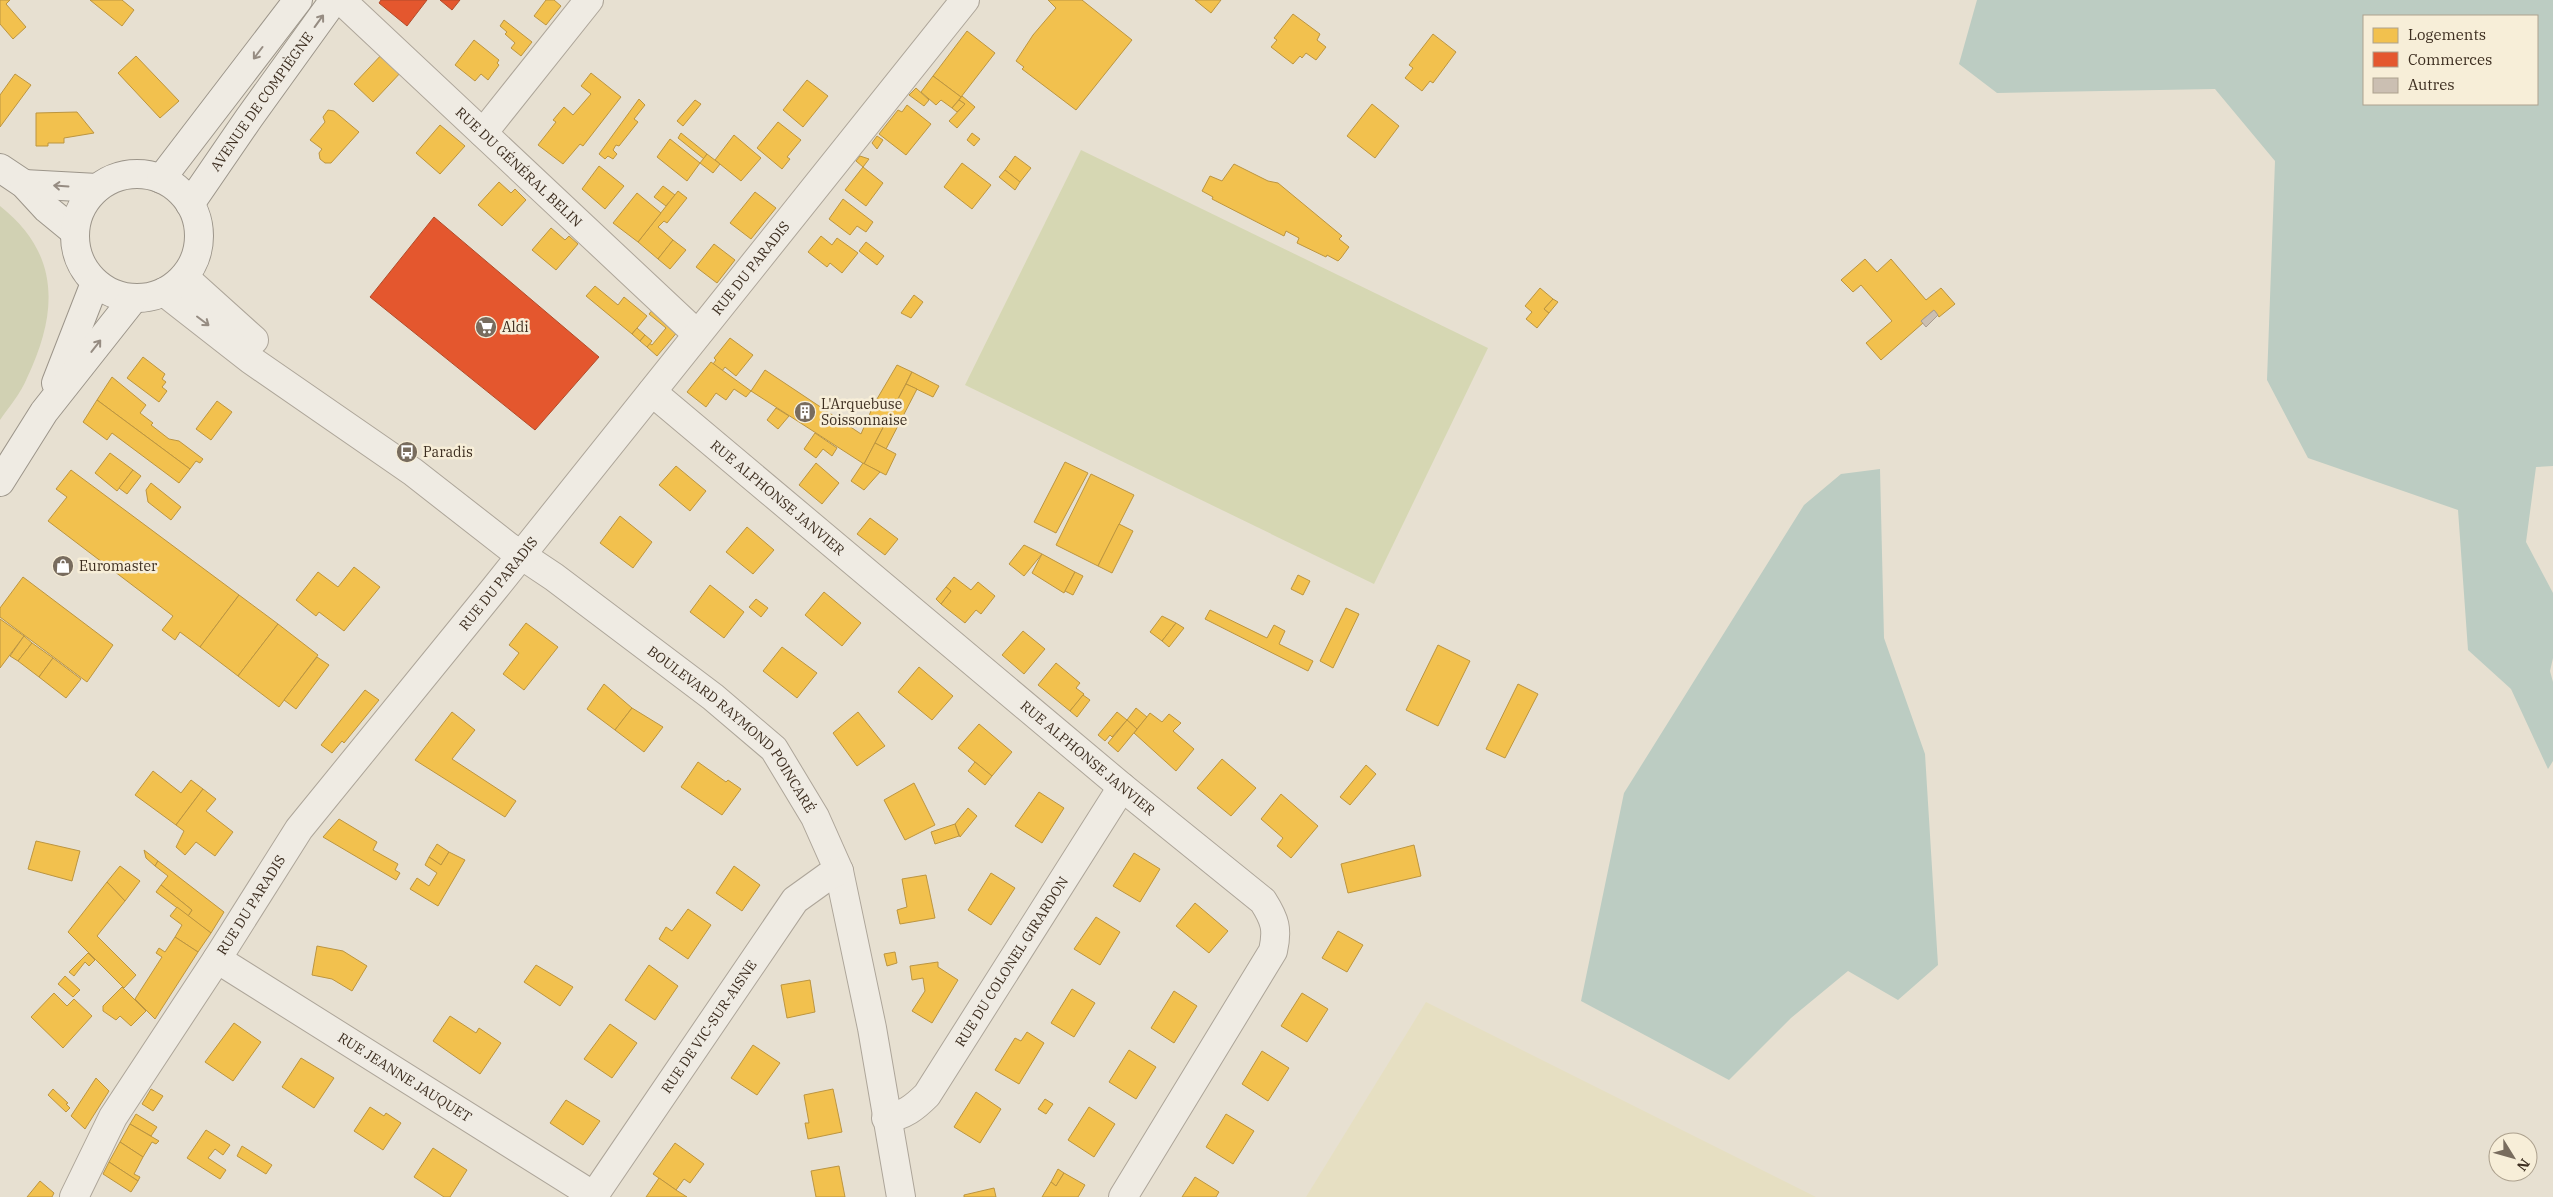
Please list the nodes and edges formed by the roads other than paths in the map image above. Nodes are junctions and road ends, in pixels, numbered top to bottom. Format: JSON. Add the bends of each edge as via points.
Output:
{"nodes":[{"id":1,"x":298,"y":0,"type":"edge"},
{"id":2,"x":334,"y":0,"type":"edge"},
{"id":3,"x":341,"y":0,"type":"edge"},
{"id":4,"x":589,"y":0,"type":"edge"},
{"id":5,"x":965,"y":0,"type":"edge"},
{"id":6,"x":483,"y":133,"type":"junction"},
{"id":7,"x":0,"y":168,"type":"edge"},
{"id":8,"x":161,"y":179,"type":"junction"},
{"id":9,"x":24,"y":184,"type":"junction"},
{"id":10,"x":97,"y":188,"type":"junction"},
{"id":11,"x":190,"y":204,"type":"junction"},
{"id":12,"x":75,"y":232,"type":"junction"},
{"id":13,"x":95,"y":283,"type":"junction"},
{"id":14,"x":174,"y":285,"type":"junction"},
{"id":15,"x":134,"y":298,"type":"junction"},
{"id":16,"x":697,"y":334,"type":"junction"},
{"id":17,"x":652,"y":392,"type":"junction"},
{"id":18,"x":44,"y":412,"type":"junction"},
{"id":19,"x":0,"y":482,"type":"edge"},
{"id":20,"x":520,"y":554,"type":"junction"},
{"id":21,"x":1122,"y":787,"type":"junction"},
{"id":22,"x":839,"y":871,"type":"junction"},
{"id":23,"x":217,"y":959,"type":"junction"},
{"id":24,"x":886,"y":1118,"type":"junction"},
{"id":25,"x":594,"y":1196,"type":"edge"},
{"id":26,"x":74,"y":1197,"type":"edge"},
{"id":27,"x":902,"y":1197,"type":"edge"},
{"id":28,"x":1123,"y":1197,"type":"edge"}],
"edges":[{"from":1,"to":8,"type":"street","one_way":true},
{"from":11,"to":2,"type":"street","name":"AVENUE DE COMPIÈGNE","one_way":true},
{"from":3,"to":6,"type":"street","name":"RUE DU GÉNÉRAL BELIN"},
{"from":4,"to":6,"type":"street"},
{"from":5,"to":16,"type":"street","name":"RUE DU PARADIS"},
{"from":6,"to":16,"type":"street","name":"RUE DU GÉNÉRAL BELIN"},
{"from":7,"to":9,"type":"street"},
{"from":8,"to":10,"type":"street","via":[[139,174],[124,176]]},
{"from":8,"to":11,"type":"street","via":[[177,189]]},
{"from":10,"to":9,"type":"street","one_way":true},
{"from":9,"to":12,"type":"street"},
{"from":10,"to":12,"type":"street","via":[[82,208]]},
{"from":11,"to":14,"type":"street","via":[[198,222],[199,241],[194,260]]},
{"from":12,"to":13,"type":"street","via":[[76,250],[83,268]]},
{"from":13,"to":15,"type":"street","via":[[113,294]]},
{"from":13,"to":18,"type":"street"},
{"from":14,"to":15,"type":"street","via":[[149,297]]},
{"from":14,"to":20,"type":"street","name":"BOULEVARD RAYMOND POINCARÉ","via":[[251,360],[413,472]]},
{"from":18,"to":15,"type":"street","one_way":true},
{"from":16,"to":17,"type":"street","name":"RUE DU PARADIS"},
{"from":17,"to":20,"type":"street","name":"RUE DU PARADIS"},
{"from":17,"to":21,"type":"street","name":"RUE ALPHONSE JANVIER"},
{"from":18,"to":19,"type":"street"},
{"from":20,"to":22,"type":"street","name":"BOULEVARD RAYMOND POINCARÉ","via":[[713,697],[774,750],[815,817]]},
{"from":20,"to":23,"type":"street","name":"RUE DU PARADIS","via":[[299,829]]},
{"from":21,"to":24,"type":"street","name":"RUE DU COLONEL GIRARDON","via":[[927,1095],[914,1108]]},
{"from":21,"to":28,"type":"street","name":"RUE ALPHONSE JANVIER","via":[[1263,901],[1278,932],[1273,951]]},
{"from":22,"to":24,"type":"street","name":"BOULEVARD RAYMOND POINCARÉ","via":[[872,1028]]},
{"from":22,"to":25,"type":"street","name":"RUE DE VIC-SUR-AISNE","via":[[795,900]]},
{"from":23,"to":25,"type":"street","name":"RUE JEANNE JAUQUET"},
{"from":23,"to":26,"type":"street","name":"RUE DU PARADIS","via":[[113,1116]]},
{"from":24,"to":27,"type":"street","name":"BOULEVARD RAYMOND POINCARÉ"}]}
